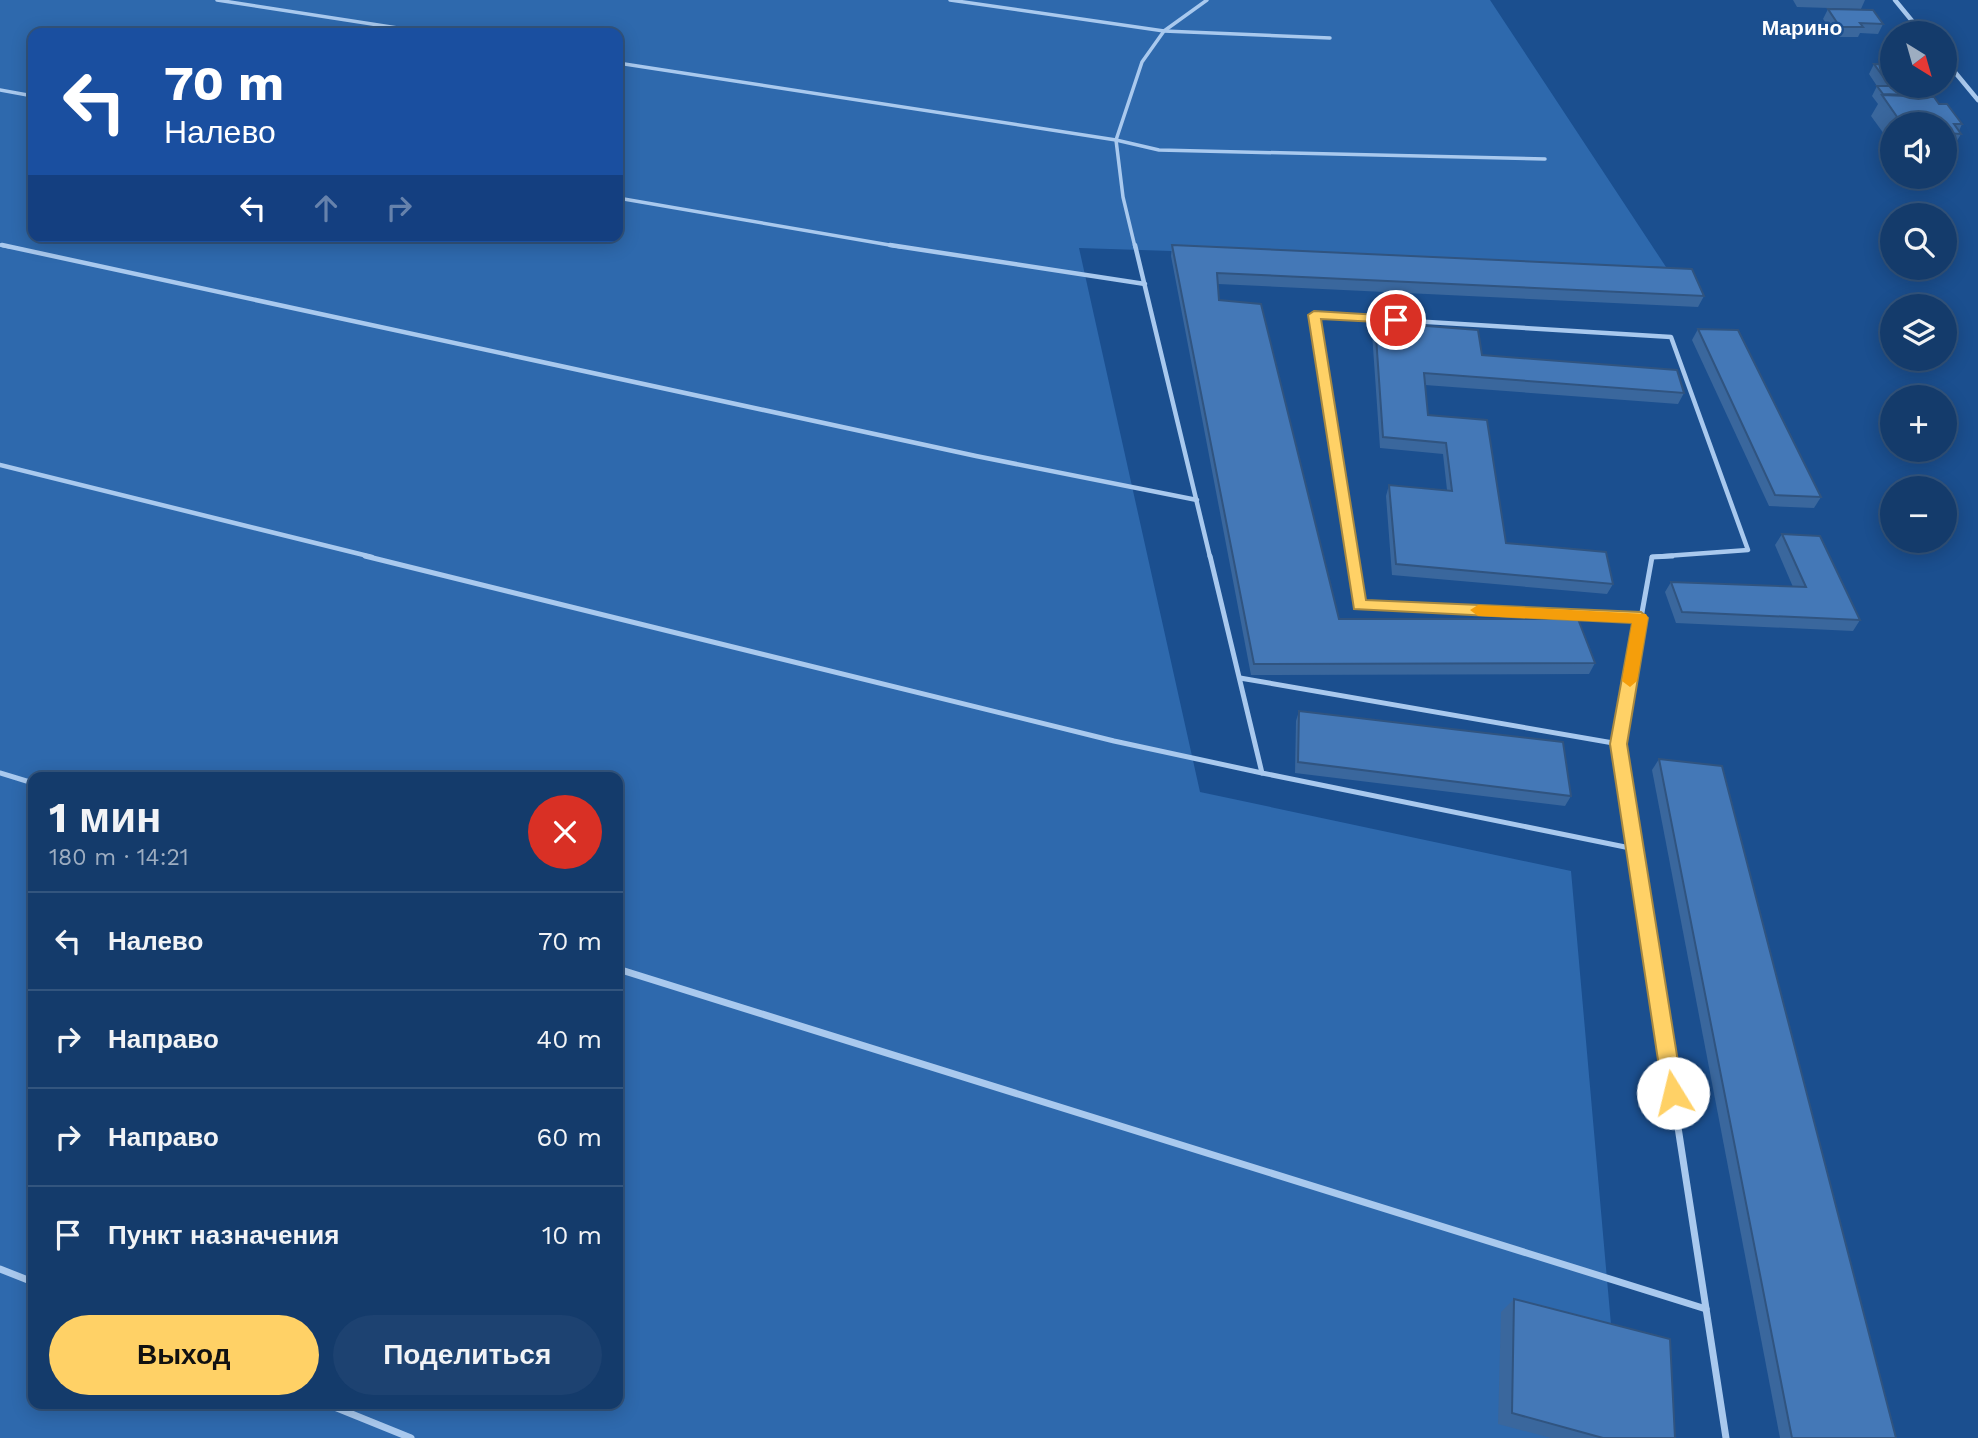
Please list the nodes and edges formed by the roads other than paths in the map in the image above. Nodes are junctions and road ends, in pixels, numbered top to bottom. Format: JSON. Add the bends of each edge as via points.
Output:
{"nodes":[{"id":1,"x":217,"y":0,"type":"edge"},
{"id":2,"x":950,"y":0,"type":"edge"},
{"id":3,"x":1207,"y":0,"type":"edge"},
{"id":4,"x":1895,"y":0,"type":"edge"},
{"id":5,"x":1912,"y":21,"type":"edge"},
{"id":6,"x":398,"y":28,"type":"edge"},
{"id":7,"x":1164,"y":32,"type":"junction"},
{"id":8,"x":1330,"y":38,"type":"dead end"},
{"id":9,"x":623,"y":63,"type":"edge"},
{"id":10,"x":1957,"y":75,"type":"edge"},
{"id":11,"x":0,"y":90,"type":"edge"},
{"id":12,"x":28,"y":95,"type":"edge"},
{"id":13,"x":1978,"y":100,"type":"edge"},
{"id":14,"x":1116,"y":140,"type":"junction"},
{"id":15,"x":1545,"y":159,"type":"dead end"},
{"id":16,"x":623,"y":199,"type":"edge"},
{"id":17,"x":0,"y":245,"type":"edge"},
{"id":18,"x":1145,"y":284,"type":"junction"},
{"id":19,"x":0,"y":464,"type":"edge"},
{"id":20,"x":1197,"y":500,"type":"junction"},
{"id":21,"x":1641,"y":618,"type":"junction"},
{"id":22,"x":1240,"y":678,"type":"junction"},
{"id":23,"x":1619,"y":744,"type":"junction"},
{"id":24,"x":0,"y":773,"type":"edge"},
{"id":25,"x":1262,"y":773,"type":"junction"},
{"id":26,"x":28,"y":781,"type":"edge"},
{"id":27,"x":1635,"y":849,"type":"junction"},
{"id":28,"x":623,"y":971,"type":"edge"},
{"id":29,"x":0,"y":1269,"type":"edge"},
{"id":30,"x":28,"y":1280,"type":"edge"},
{"id":31,"x":1706,"y":1309,"type":"junction"},
{"id":32,"x":339,"y":1409,"type":"edge"},
{"id":33,"x":411,"y":1438,"type":"edge"},
{"id":34,"x":1726,"y":1438,"type":"edge"}],
"edges":[{"from":1,"to":6,"type":"lane"},
{"from":2,"to":7,"type":"lane"},
{"from":3,"to":7,"type":"lane"},
{"from":4,"to":5,"type":"street"},
{"from":7,"to":8,"type":"lane"},
{"from":7,"to":14,"type":"lane","via":[[1142,62]]},
{"from":9,"to":14,"type":"lane"},
{"from":10,"to":13,"type":"street"},
{"from":11,"to":12,"type":"lane"},
{"from":14,"to":15,"type":"lane","via":[[1159,150]]},
{"from":14,"to":18,"type":"lane","via":[[1123,197]]},
{"from":16,"to":18,"type":"lane"},
{"from":17,"to":20,"type":"lane"},
{"from":18,"to":20,"type":"lane"},
{"from":19,"to":25,"type":"lane","via":[[1114,741]]},
{"from":20,"to":22,"type":"lane"},
{"from":21,"to":21,"type":"lane","via":[[1360,605],[1314,315],[1671,337],[1748,550],[1652,557]]},
{"from":21,"to":23,"type":"lane"},
{"from":22,"to":23,"type":"lane"},
{"from":22,"to":25,"type":"lane"},
{"from":23,"to":27,"type":"lane"},
{"from":24,"to":26,"type":"lane"},
{"from":25,"to":27,"type":"lane"},
{"from":27,"to":31,"type":"lane"},
{"from":28,"to":31,"type":"lane"},
{"from":29,"to":30,"type":"lane"},
{"from":31,"to":34,"type":"lane"},
{"from":32,"to":33,"type":"lane"}]}
